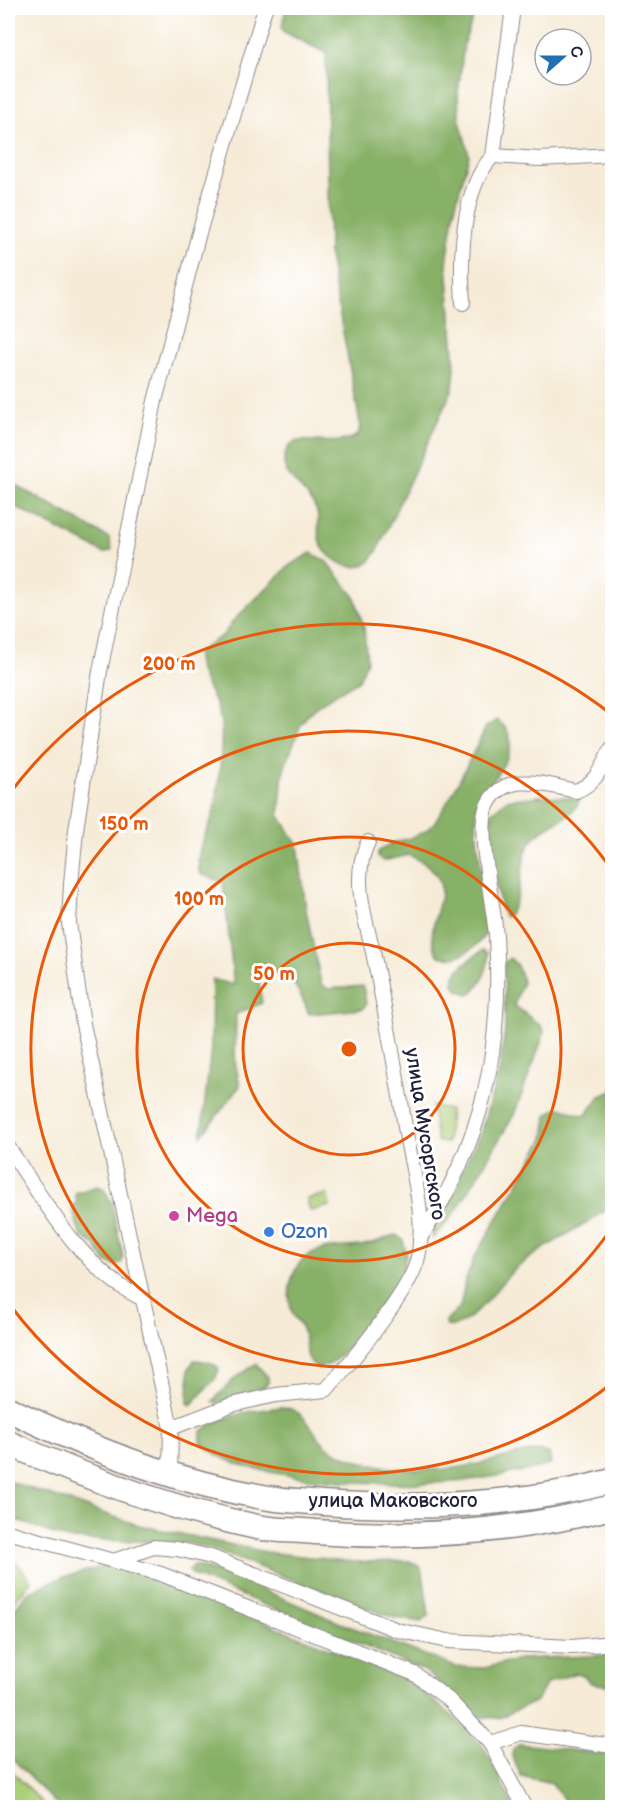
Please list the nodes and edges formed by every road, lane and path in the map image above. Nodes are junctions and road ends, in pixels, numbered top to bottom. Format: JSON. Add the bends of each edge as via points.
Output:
{"nodes":[{"id":1,"x":265,"y":8,"type":"edge"},
{"id":2,"x":513,"y":8,"type":"edge"},
{"id":3,"x":612,"y":155,"type":"edge"},
{"id":4,"x":493,"y":156,"type":"junction"},
{"id":5,"x":463,"y":303,"type":"dead end"},
{"id":6,"x":612,"y":748,"type":"edge"},
{"id":7,"x":368,"y":842,"type":"dead end"},
{"id":8,"x":8,"y":1147,"type":"edge"},
{"id":9,"x":420,"y":1238,"type":"junction"},
{"id":10,"x":141,"y":1298,"type":"junction"},
{"id":11,"x":8,"y":1408,"type":"edge"},
{"id":12,"x":171,"y":1428,"type":"junction"},
{"id":13,"x":8,"y":1443,"type":"edge"},
{"id":14,"x":170,"y":1475,"type":"junction"},
{"id":15,"x":612,"y":1481,"type":"edge"},
{"id":16,"x":612,"y":1507,"type":"edge"},
{"id":17,"x":8,"y":1532,"type":"edge"},
{"id":18,"x":116,"y":1560,"type":"junction"},
{"id":19,"x":612,"y":1642,"type":"edge"},
{"id":20,"x":490,"y":1743,"type":"junction"},
{"id":21,"x":612,"y":1746,"type":"edge"},
{"id":22,"x":525,"y":1808,"type":"edge"}],
"edges":[{"from":1,"to":10,"type":"street","via":[[155,401],[119,567],[76,830],[69,923],[76,975]]},
{"from":2,"to":4,"type":"street"},
{"from":3,"to":4,"type":"street","via":[[540,159]]},
{"from":4,"to":5,"type":"street","via":[[470,195],[461,276]]},
{"from":6,"to":9,"type":"street","via":[[596,779],[584,788],[576,791],[517,781],[501,789],[488,804],[483,826],[497,969],[489,1084],[470,1146]]},
{"from":7,"to":9,"type":"street","name":"улица Мусоргского","via":[[360,870],[361,904],[387,1016],[418,1203]]},
{"from":8,"to":10,"type":"street","via":[[86,1256],[124,1290]]},
{"from":9,"to":12,"type":"street","name":"улица Мусоргского","via":[[410,1280],[326,1390],[231,1405]]},
{"from":10,"to":12,"type":"street"},
{"from":11,"to":14,"type":"highway","name":"улица Маковского","via":[[69,1439]]},
{"from":12,"to":14,"type":"street"},
{"from":13,"to":16,"type":"highway","name":"улица Маковского","via":[[81,1474],[170,1504],[258,1527],[355,1535],[450,1532],[492,1529]]},
{"from":14,"to":15,"type":"highway","name":"улица Маковского","via":[[270,1499],[362,1505],[500,1501]]},
{"from":17,"to":18,"type":"street"},
{"from":18,"to":19,"type":"street","via":[[154,1547],[211,1557],[397,1629],[448,1641],[572,1647]]},
{"from":18,"to":20,"type":"street","via":[[415,1674],[449,1700]]},
{"from":20,"to":21,"type":"street","via":[[521,1733]]},
{"from":20,"to":22,"type":"street"}]}
